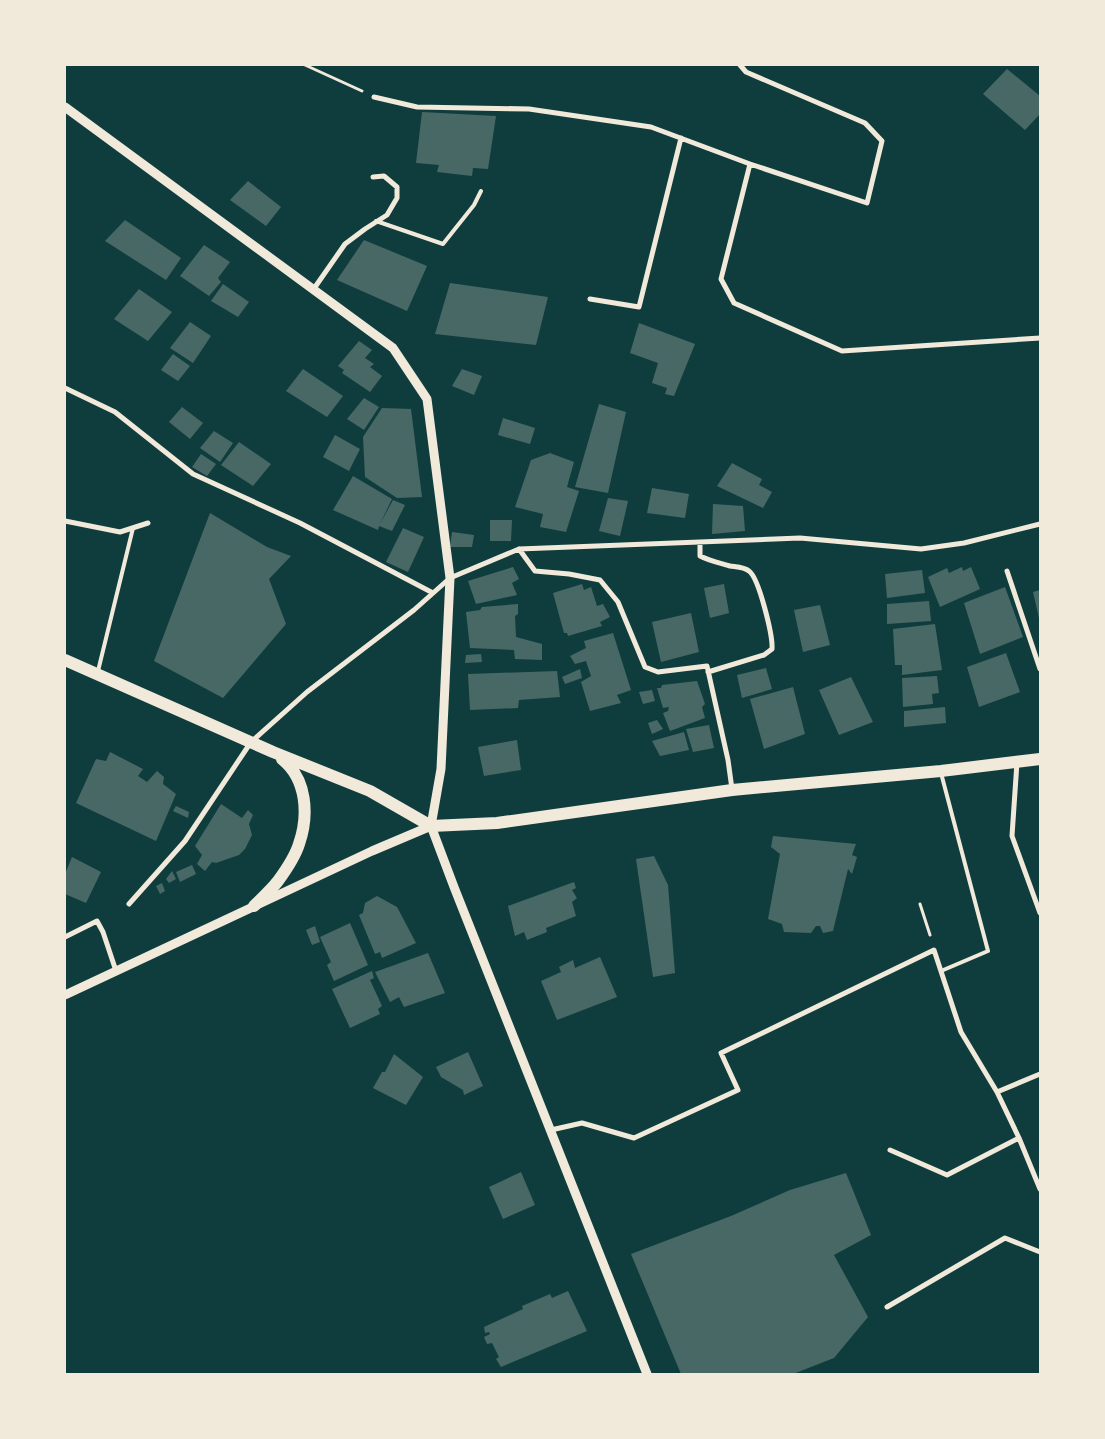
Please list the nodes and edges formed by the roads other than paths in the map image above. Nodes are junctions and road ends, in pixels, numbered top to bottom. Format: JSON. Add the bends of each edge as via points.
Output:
{"nodes":[{"id":1,"x":740,"y":65,"type":"edge"},
{"id":2,"x":374,"y":97,"type":"road end"},
{"id":3,"x":65,"y":107,"type":"edge"},
{"id":4,"x":681,"y":138,"type":"junction"},
{"id":5,"x":750,"y":164,"type":"junction"},
{"id":6,"x":373,"y":177,"type":"dead end"},
{"id":7,"x":481,"y":191,"type":"dead end"},
{"id":8,"x":376,"y":222,"type":"junction"},
{"id":9,"x":313,"y":291,"type":"junction"},
{"id":10,"x":590,"y":299,"type":"dead end"},
{"id":11,"x":1040,"y":338,"type":"edge"},
{"id":12,"x":65,"y":388,"type":"edge"},
{"id":13,"x":65,"y":522,"type":"edge"},
{"id":14,"x":148,"y":523,"type":"dead end"},
{"id":15,"x":1039,"y":523,"type":"edge"},
{"id":16,"x":133,"y":528,"type":"junction"},
{"id":17,"x":700,"y":542,"type":"junction"},
{"id":18,"x":519,"y":549,"type":"junction"},
{"id":19,"x":1007,"y":571,"type":"dead end"},
{"id":20,"x":450,"y":578,"type":"junction"},
{"id":21,"x":433,"y":593,"type":"junction"},
{"id":22,"x":65,"y":660,"type":"edge"},
{"id":23,"x":1040,"y":669,"type":"edge"},
{"id":24,"x":708,"y":672,"type":"junction"},
{"id":25,"x":97,"y":674,"type":"junction"},
{"id":26,"x":251,"y":742,"type":"junction"},
{"id":27,"x":273,"y":752,"type":"junction"},
{"id":28,"x":1040,"y":759,"type":"edge"},
{"id":29,"x":1017,"y":762,"type":"junction"},
{"id":30,"x":940,"y":771,"type":"junction"},
{"id":31,"x":732,"y":790,"type":"junction"},
{"id":32,"x":432,"y":826,"type":"junction"},
{"id":33,"x":129,"y":904,"type":"dead end"},
{"id":34,"x":254,"y":906,"type":"junction"},
{"id":35,"x":1040,"y":913,"type":"edge"},
{"id":36,"x":65,"y":937,"type":"edge"},
{"id":37,"x":116,"y":971,"type":"junction"},
{"id":38,"x":941,"y":971,"type":"junction"},
{"id":39,"x":65,"y":996,"type":"edge"},
{"id":40,"x":1040,"y":1074,"type":"edge"},
{"id":41,"x":997,"y":1092,"type":"junction"},
{"id":42,"x":551,"y":1130,"type":"junction"},
{"id":43,"x":1019,"y":1138,"type":"junction"},
{"id":44,"x":890,"y":1150,"type":"dead end"},
{"id":45,"x":1040,"y":1188,"type":"edge"},
{"id":46,"x":1040,"y":1252,"type":"edge"},
{"id":47,"x":887,"y":1306,"type":"dead end"},
{"id":48,"x":647,"y":1374,"type":"edge"}],
"edges":[{"from":1,"to":5,"type":"street","via":[[746,72],[865,123],[882,141],[867,203]]},
{"from":2,"to":4,"type":"street","via":[[417,108],[529,109],[651,127]]},
{"from":3,"to":9,"type":"street"},
{"from":4,"to":5,"type":"street"},
{"from":4,"to":10,"type":"street","via":[[639,307]]},
{"from":5,"to":11,"type":"street","via":[[721,280],[734,303],[842,351]]},
{"from":6,"to":8,"type":"street","via":[[384,176],[397,187],[397,198],[387,215]]},
{"from":7,"to":8,"type":"lane","via":[[443,244]]},
{"from":8,"to":9,"type":"street","via":[[345,244]]},
{"from":9,"to":20,"type":"street","via":[[393,348],[427,399]]},
{"from":12,"to":21,"type":"street","via":[[115,412],[193,474],[300,523]]},
{"from":13,"to":16,"type":"street","via":[[120,532]]},
{"from":14,"to":16,"type":"street"},
{"from":15,"to":17,"type":"street","via":[[964,544],[921,549],[800,538]]},
{"from":16,"to":25,"type":"lane"},
{"from":17,"to":18,"type":"street"},
{"from":17,"to":24,"type":"street","via":[[700,556],[748,570],[753,575],[772,641],[772,649],[764,655]]},
{"from":18,"to":20,"type":"street"},
{"from":18,"to":24,"type":"street","via":[[535,571],[600,580],[618,602],[646,667],[658,672],[707,666]]},
{"from":19,"to":23,"type":"street"},
{"from":20,"to":21,"type":"street"},
{"from":20,"to":32,"type":"street","via":[[441,769]]},
{"from":21,"to":26,"type":"street","via":[[306,692]]},
{"from":22,"to":25,"type":"main road"},
{"from":24,"to":31,"type":"street"},
{"from":25,"to":26,"type":"main road"},
{"from":26,"to":27,"type":"main road"},
{"from":26,"to":33,"type":"street","via":[[185,841]]},
{"from":27,"to":32,"type":"main road","via":[[370,791]]},
{"from":27,"to":34,"type":"main road","via":[[293,769],[304,794],[303,828],[299,846],[289,865]]},
{"from":28,"to":29,"type":"main road"},
{"from":29,"to":30,"type":"main road"},
{"from":29,"to":35,"type":"street","via":[[1012,836]]},
{"from":30,"to":31,"type":"main road"},
{"from":30,"to":38,"type":"lane","via":[[988,951]]},
{"from":31,"to":32,"type":"main road","via":[[497,823]]},
{"from":32,"to":34,"type":"street"},
{"from":32,"to":42,"type":"street"},
{"from":34,"to":37,"type":"street"},
{"from":36,"to":37,"type":"street","via":[[96,921]]},
{"from":37,"to":39,"type":"street"},
{"from":38,"to":41,"type":"street","via":[[961,1032]]},
{"from":38,"to":42,"type":"street","via":[[934,950],[721,1053],[738,1090],[634,1138],[582,1123]]},
{"from":40,"to":41,"type":"street"},
{"from":41,"to":43,"type":"street"},
{"from":42,"to":48,"type":"street"},
{"from":43,"to":44,"type":"street","via":[[947,1175]]},
{"from":43,"to":45,"type":"street"},
{"from":46,"to":47,"type":"street","via":[[1004,1238]]}]}
